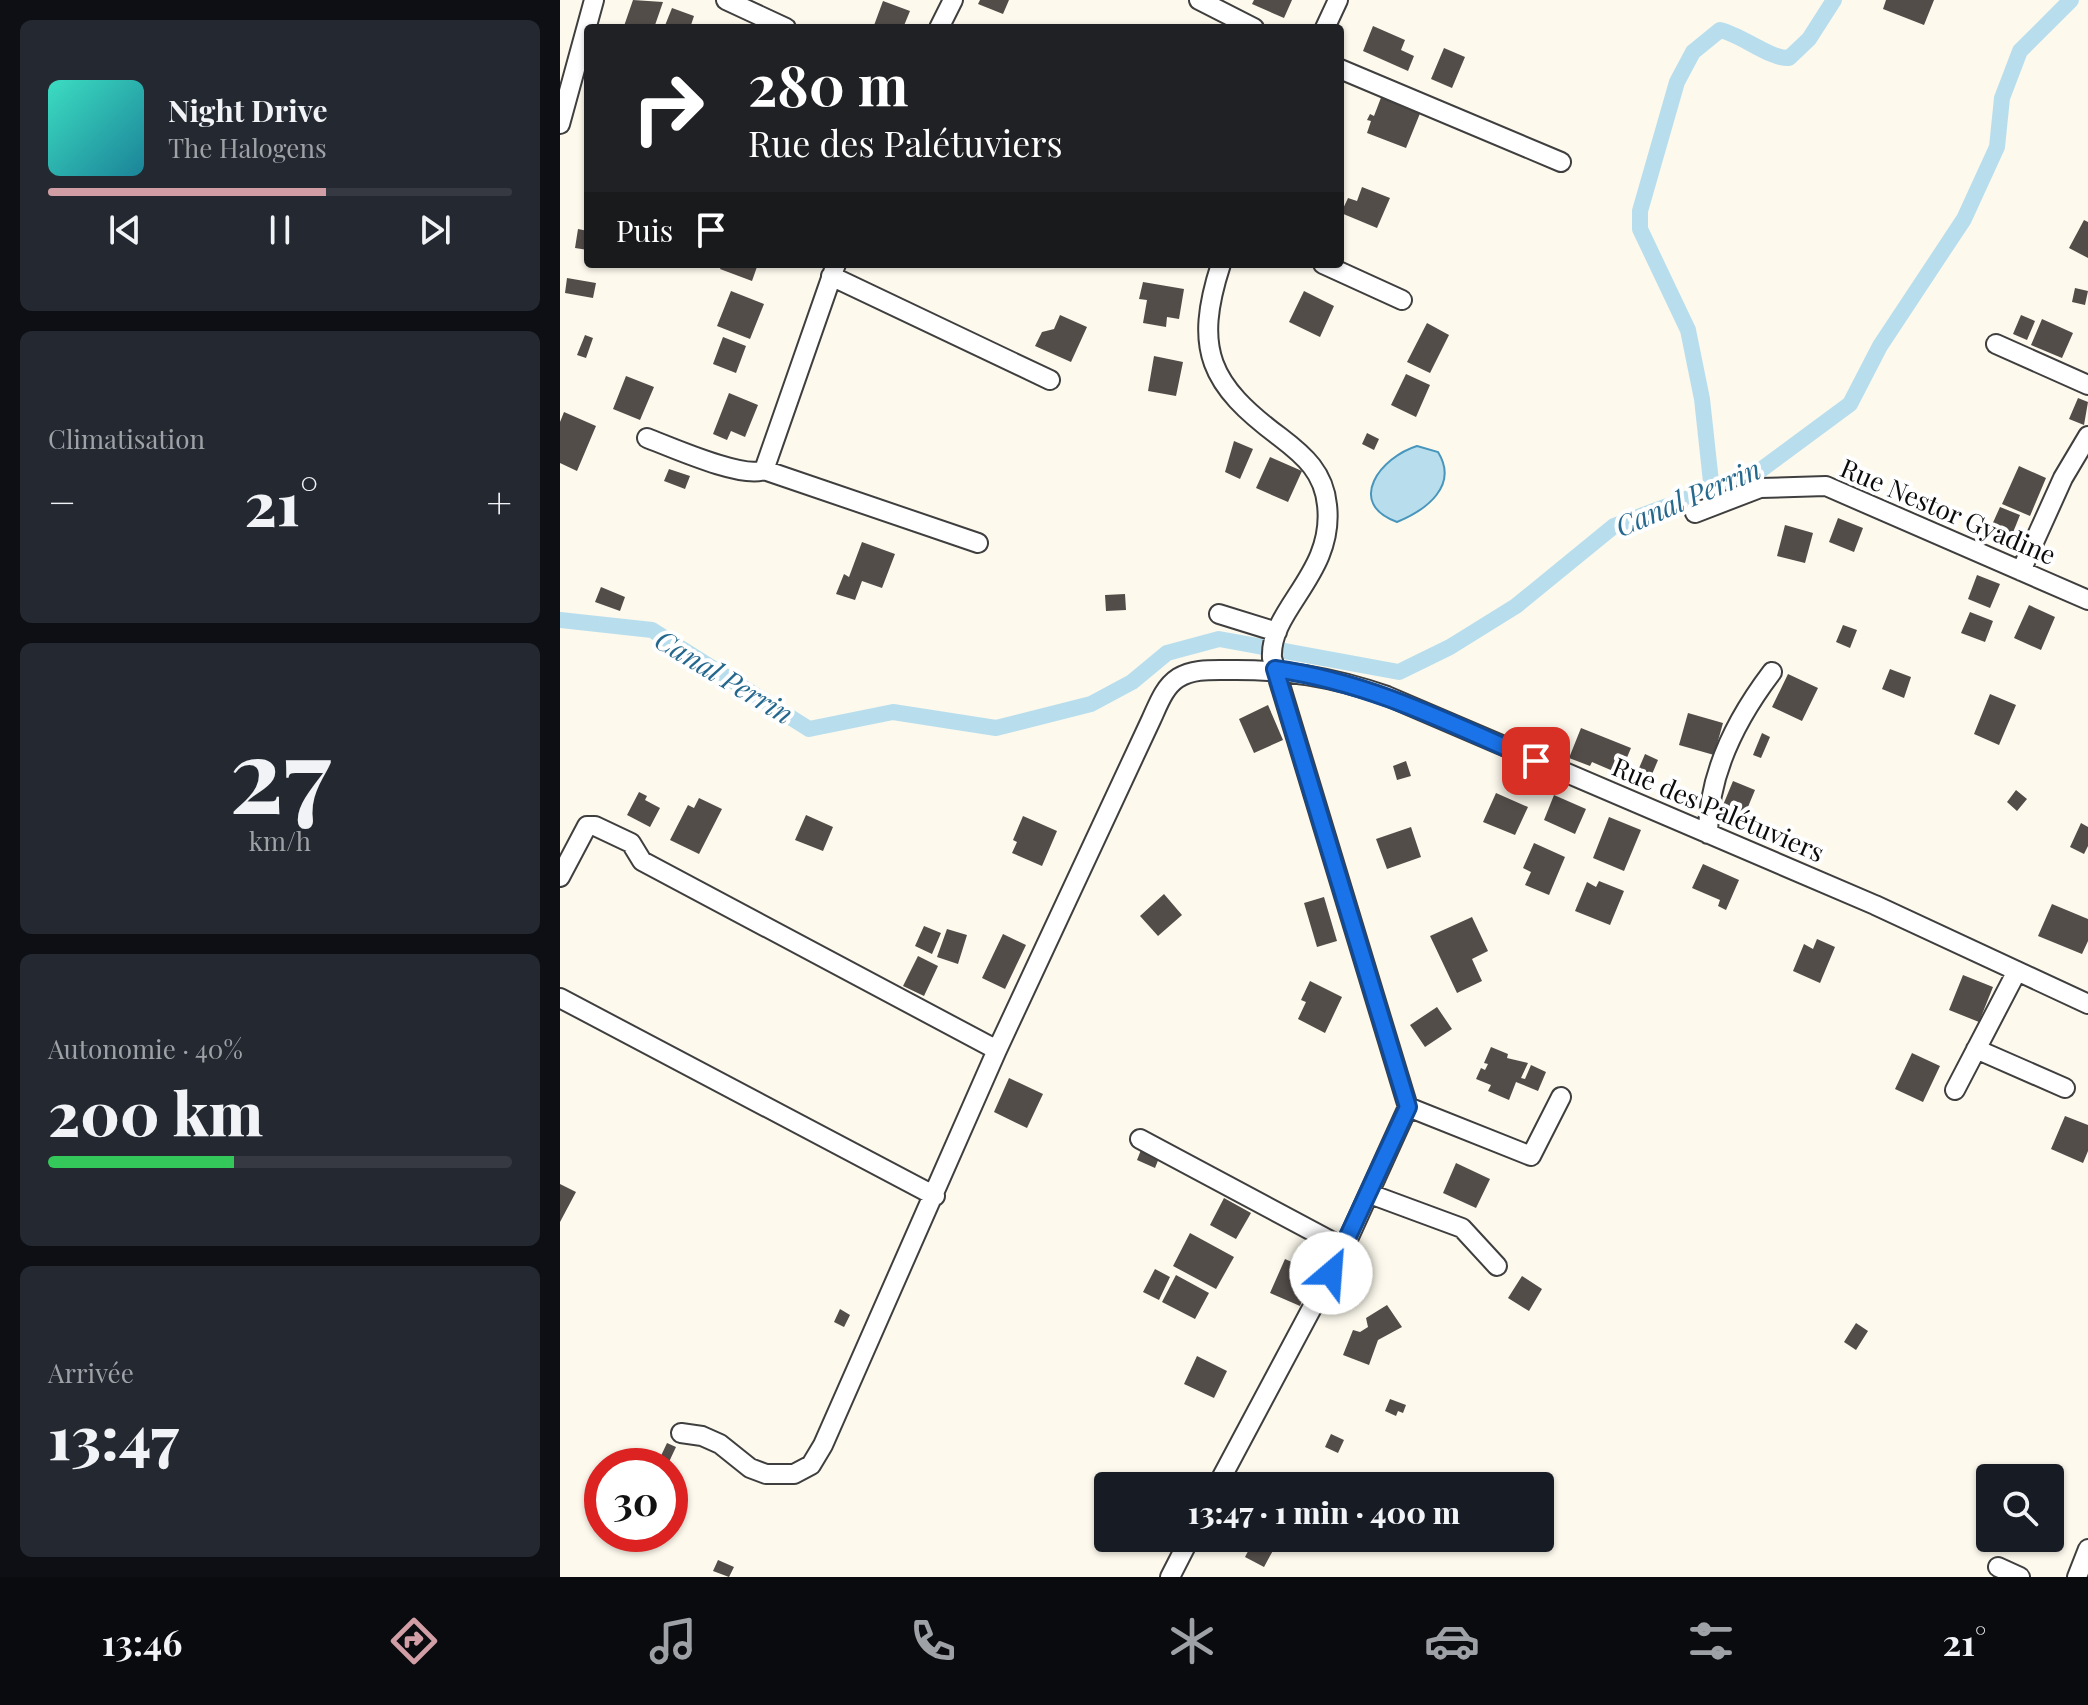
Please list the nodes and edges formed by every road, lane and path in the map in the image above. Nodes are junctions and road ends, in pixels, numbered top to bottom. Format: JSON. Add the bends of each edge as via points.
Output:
{"nodes":[{"id":1,"x":594,"y":0,"type":"edge"},
{"id":2,"x":726,"y":0,"type":"edge"},
{"id":3,"x":953,"y":0,"type":"edge"},
{"id":4,"x":1199,"y":0,"type":"edge"},
{"id":5,"x":1338,"y":0,"type":"edge"},
{"id":6,"x":587,"y":24,"type":"edge"},
{"id":7,"x":777,"y":24,"type":"edge"},
{"id":8,"x":941,"y":24,"type":"edge"},
{"id":9,"x":1246,"y":24,"type":"edge"},
{"id":10,"x":1327,"y":24,"type":"edge"},
{"id":11,"x":584,"y":36,"type":"edge"},
{"id":12,"x":1344,"y":71,"type":"edge"},
{"id":13,"x":560,"y":124,"type":"edge"},
{"id":14,"x":1561,"y":162,"type":"dead end"},
{"id":15,"x":1220,"y":268,"type":"edge"},
{"id":16,"x":1332,"y":268,"type":"edge"},
{"id":17,"x":833,"y":270,"type":"edge"},
{"id":18,"x":1402,"y":300,"type":"dead end"},
{"id":19,"x":1996,"y":344,"type":"dead end"},
{"id":20,"x":1050,"y":380,"type":"dead end"},
{"id":21,"x":2088,"y":385,"type":"edge"},
{"id":22,"x":2088,"y":436,"type":"edge"},
{"id":23,"x":647,"y":438,"type":"dead end"},
{"id":24,"x":764,"y":470,"type":"junction"},
{"id":25,"x":1695,"y":513,"type":"dead end"},
{"id":26,"x":978,"y":543,"type":"dead end"},
{"id":27,"x":2021,"y":571,"type":"junction"},
{"id":28,"x":2088,"y":600,"type":"edge"},
{"id":29,"x":1219,"y":614,"type":"dead end"},
{"id":30,"x":1277,"y":632,"type":"junction"},
{"id":31,"x":1275,"y":669,"type":"junction"},
{"id":32,"x":1772,"y":672,"type":"dead end"},
{"id":33,"x":1708,"y":834,"type":"junction"},
{"id":34,"x":560,"y":877,"type":"edge"},
{"id":35,"x":2017,"y":971,"type":"junction"},
{"id":36,"x":560,"y":998,"type":"edge"},
{"id":37,"x":2088,"y":1004,"type":"edge"},
{"id":38,"x":1976,"y":1049,"type":"junction"},
{"id":39,"x":997,"y":1050,"type":"junction"},
{"id":40,"x":2065,"y":1088,"type":"dead end"},
{"id":41,"x":1955,"y":1090,"type":"dead end"},
{"id":42,"x":1561,"y":1097,"type":"dead end"},
{"id":43,"x":1408,"y":1107,"type":"junction"},
{"id":44,"x":1140,"y":1139,"type":"dead end"},
{"id":45,"x":1370,"y":1194,"type":"junction"},
{"id":46,"x":935,"y":1196,"type":"junction"},
{"id":47,"x":1344,"y":1248,"type":"junction"},
{"id":48,"x":1497,"y":1266,"type":"dead end"},
{"id":49,"x":681,"y":1433,"type":"dead end"},
{"id":50,"x":1224,"y":1472,"type":"edge"},
{"id":51,"x":2088,"y":1549,"type":"edge"},
{"id":52,"x":1183,"y":1552,"type":"edge"},
{"id":53,"x":1998,"y":1567,"type":"dead end"},
{"id":54,"x":1170,"y":1577,"type":"edge"},
{"id":55,"x":2020,"y":1577,"type":"edge"},
{"id":56,"x":2077,"y":1577,"type":"edge"}],
"edges":[{"from":1,"to":6,"type":"street"},
{"from":2,"to":7,"type":"street"},
{"from":3,"to":8,"type":"street"},
{"from":4,"to":9,"type":"street"},
{"from":5,"to":10,"type":"street"},
{"from":11,"to":13,"type":"street"},
{"from":12,"to":14,"type":"street"},
{"from":15,"to":30,"type":"street","via":[[1208,322],[1216,371],[1240,405],[1311,463],[1327,506],[1325,545]]},
{"from":16,"to":18,"type":"street"},
{"from":17,"to":20,"type":"street"},
{"from":17,"to":24,"type":"street"},
{"from":19,"to":21,"type":"street"},
{"from":22,"to":27,"type":"street"},
{"from":23,"to":24,"type":"street","via":[[737,469]]},
{"from":24,"to":26,"type":"street"},
{"from":25,"to":27,"type":"street","name":"Rue Nestor Gyadine","via":[[1760,488],[1826,486]]},
{"from":27,"to":28,"type":"street","name":"Rue Nestor Gyadine"},
{"from":29,"to":30,"type":"street"},
{"from":30,"to":31,"type":"street"},
{"from":31,"to":33,"type":"street","name":"Rue des Palétuviers","via":[[1338,680],[1387,696]]},
{"from":31,"to":39,"type":"street","name":"Rue des Palétuviers","via":[[1197,671],[1166,690]]},
{"from":31,"to":43,"type":"street"},
{"from":32,"to":33,"type":"street","via":[[1732,735],[1708,809]]},
{"from":33,"to":35,"type":"street","name":"Rue des Palétuviers"},
{"from":34,"to":39,"type":"street","via":[[587,826],[595,826],[632,844],[638,859]]},
{"from":35,"to":37,"type":"street","name":"Rue des Palétuviers"},
{"from":35,"to":38,"type":"street"},
{"from":36,"to":46,"type":"street"},
{"from":38,"to":40,"type":"street"},
{"from":38,"to":41,"type":"street"},
{"from":39,"to":46,"type":"street","name":"Rue des Palétuviers"},
{"from":42,"to":43,"type":"street","via":[[1531,1156]]},
{"from":43,"to":45,"type":"street"},
{"from":44,"to":47,"type":"street"},
{"from":45,"to":47,"type":"street"},
{"from":45,"to":48,"type":"street","via":[[1462,1228]]},
{"from":46,"to":49,"type":"street","name":"Rue des Palétuviers","via":[[811,1465],[794,1474],[766,1474],[720,1444]]},
{"from":47,"to":50,"type":"street"},
{"from":51,"to":56,"type":"street"},
{"from":52,"to":54,"type":"street"},
{"from":53,"to":55,"type":"street"}]}
